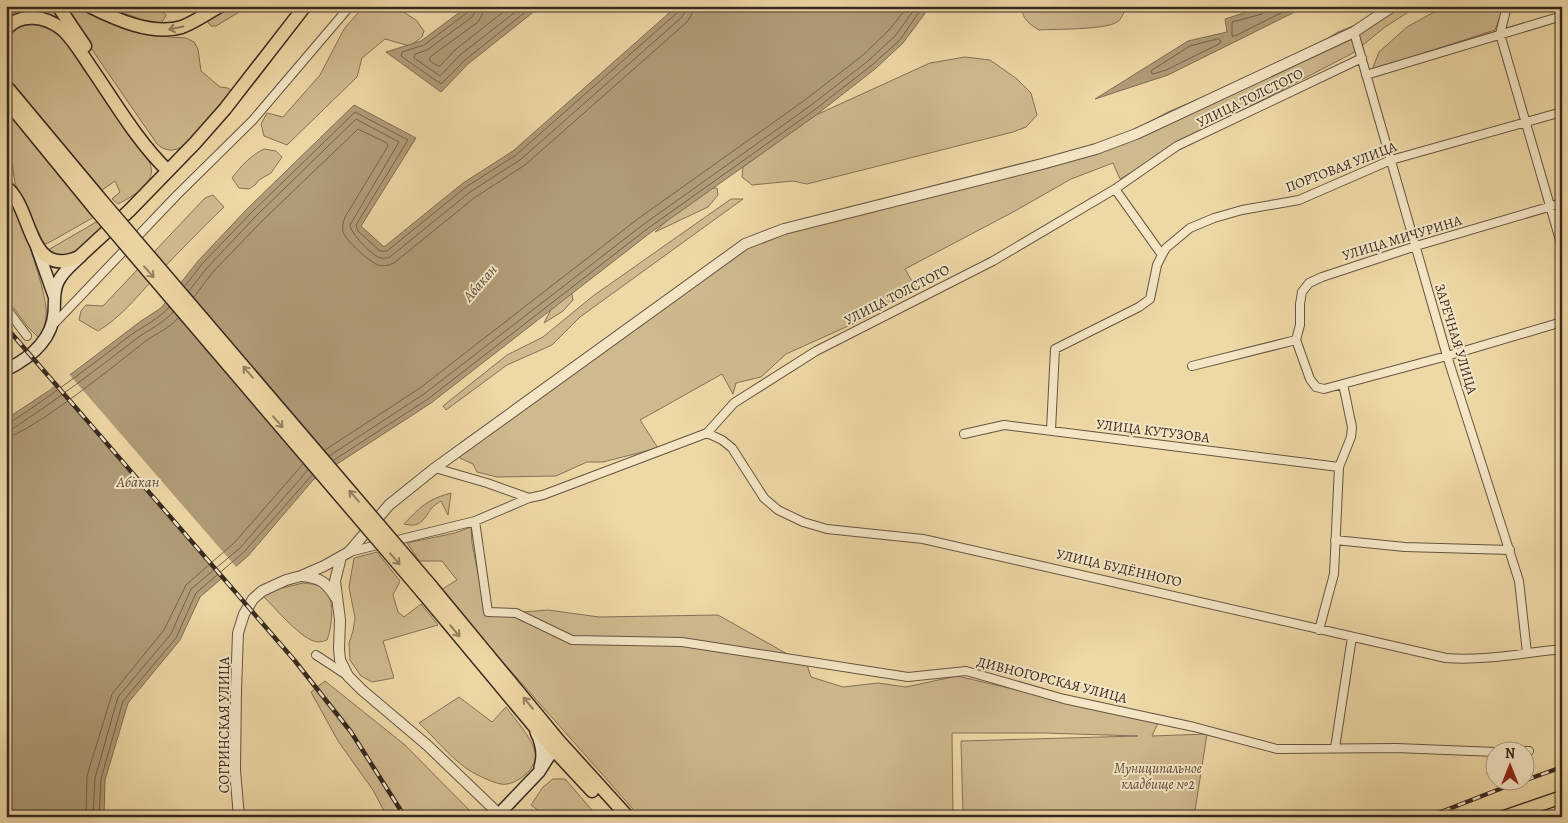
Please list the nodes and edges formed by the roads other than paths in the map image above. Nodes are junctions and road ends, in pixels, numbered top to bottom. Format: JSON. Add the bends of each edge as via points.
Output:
{"nodes":[{"id":1,"x":58,"y":6,"type":"edge"},
{"id":2,"x":89,"y":6,"type":"edge"},
{"id":3,"x":220,"y":6,"type":"edge"},
{"id":4,"x":305,"y":6,"type":"edge"},
{"id":5,"x":350,"y":6,"type":"edge"},
{"id":6,"x":1393,"y":6,"type":"edge"},
{"id":7,"x":1507,"y":6,"type":"edge"},
{"id":8,"x":1562,"y":16,"type":"edge"},
{"id":9,"x":6,"y":29,"type":"edge"},
{"id":10,"x":1354,"y":32,"type":"junction"},
{"id":11,"x":1500,"y":34,"type":"junction"},
{"id":12,"x":1362,"y":58,"type":"junction"},
{"id":13,"x":1366,"y":75,"type":"junction"},
{"id":14,"x":6,"y":82,"type":"edge"},
{"id":15,"x":9,"y":94,"type":"edge"},
{"id":16,"x":1562,"y":112,"type":"edge"},
{"id":17,"x":1526,"y":122,"type":"junction"},
{"id":18,"x":1391,"y":160,"type":"junction"},
{"id":19,"x":168,"y":171,"type":"junction"},
{"id":20,"x":6,"y":186,"type":"edge"},
{"id":21,"x":1115,"y":190,"type":"junction"},
{"id":22,"x":1562,"y":203,"type":"edge"},
{"id":23,"x":1550,"y":206,"type":"junction"},
{"id":24,"x":36,"y":245,"type":"junction"},
{"id":25,"x":1416,"y":246,"type":"junction"},
{"id":26,"x":1562,"y":247,"type":"edge"},
{"id":27,"x":82,"y":255,"type":"junction"},
{"id":28,"x":1162,"y":255,"type":"junction"},
{"id":29,"x":54,"y":298,"type":"junction"},
{"id":30,"x":6,"y":308,"type":"edge"},
{"id":31,"x":1562,"y":322,"type":"edge"},
{"id":32,"x":52,"y":326,"type":"junction"},
{"id":33,"x":27,"y":336,"type":"dead end"},
{"id":34,"x":1296,"y":340,"type":"junction"},
{"id":35,"x":1447,"y":356,"type":"junction"},
{"id":36,"x":1192,"y":366,"type":"dead end"},
{"id":37,"x":6,"y":370,"type":"edge"},
{"id":38,"x":1343,"y":384,"type":"junction"},
{"id":39,"x":1051,"y":430,"type":"junction"},
{"id":40,"x":707,"y":433,"type":"junction"},
{"id":41,"x":964,"y":434,"type":"dead end"},
{"id":42,"x":1339,"y":467,"type":"junction"},
{"id":43,"x":435,"y":468,"type":"junction"},
{"id":44,"x":529,"y":498,"type":"junction"},
{"id":45,"x":475,"y":521,"type":"junction"},
{"id":46,"x":1335,"y":540,"type":"junction"},
{"id":47,"x":1510,"y":550,"type":"junction"},
{"id":48,"x":345,"y":554,"type":"junction"},
{"id":49,"x":300,"y":576,"type":"junction"},
{"id":50,"x":427,"y":590,"type":"junction"},
{"id":51,"x":338,"y":601,"type":"junction"},
{"id":52,"x":1319,"y":630,"type":"junction"},
{"id":53,"x":1352,"y":637,"type":"junction"},
{"id":54,"x":1562,"y":650,"type":"edge"},
{"id":55,"x":1527,"y":653,"type":"junction"},
{"id":56,"x":316,"y":655,"type":"dead end"},
{"id":57,"x":348,"y":676,"type":"junction"},
{"id":58,"x":532,"y":724,"type":"junction"},
{"id":59,"x":556,"y":745,"type":"junction"},
{"id":60,"x":1335,"y":748,"type":"junction"},
{"id":61,"x":1486,"y":752,"type":"edge"},
{"id":62,"x":539,"y":772,"type":"junction"},
{"id":63,"x":1562,"y":797,"type":"edge"},
{"id":64,"x":500,"y":815,"type":"edge"},
{"id":65,"x":239,"y":817,"type":"edge"},
{"id":66,"x":617,"y":817,"type":"edge"},
{"id":67,"x":628,"y":817,"type":"edge"},
{"id":68,"x":1504,"y":817,"type":"edge"}],
"edges":[{"from":1,"to":19,"type":"main road"},
{"from":3,"to":2,"type":"main road","one_way":true,"via":[[184,26],[163,30],[142,26]]},
{"from":4,"to":19,"type":"main road","via":[[225,109]]},
{"from":5,"to":32,"type":"street","via":[[260,112]]},
{"from":6,"to":10,"type":"street"},
{"from":7,"to":11,"type":"street"},
{"from":8,"to":11,"type":"street"},
{"from":9,"to":19,"type":"main road","via":[[17,20],[28,17],[45,20],[62,30],[151,153]]},
{"from":10,"to":12,"type":"street","name":"ЗАРЕЧНАЯ УЛИЦА"},
{"from":10,"to":43,"type":"street","via":[[1136,134],[1096,149],[784,229],[745,244]]},
{"from":11,"to":13,"type":"street"},
{"from":11,"to":17,"type":"street"},
{"from":12,"to":13,"type":"street","name":"ЗАРЕЧНАЯ УЛИЦА"},
{"from":12,"to":21,"type":"street","name":"УЛИЦА ТОЛСТОГО","via":[[1177,146]]},
{"from":13,"to":18,"type":"street","name":"ЗАРЕЧНАЯ УЛИЦА"},
{"from":14,"to":15,"type":"main road"},
{"from":15,"to":50,"type":"main road","bridge":true,"via":[[98,205]]},
{"from":16,"to":17,"type":"street","name":"ПОРТОВАЯ УЛИЦА"},
{"from":17,"to":18,"type":"street","name":"ПОРТОВАЯ УЛИЦА"},
{"from":17,"to":23,"type":"street"},
{"from":18,"to":25,"type":"street","name":"ЗАРЕЧНАЯ УЛИЦА"},
{"from":18,"to":28,"type":"street","name":"ПОРТОВАЯ УЛИЦА","via":[[1299,200],[1214,218],[1190,228]]},
{"from":19,"to":27,"type":"main road"},
{"from":20,"to":24,"type":"main road","via":[[19,202]]},
{"from":21,"to":28,"type":"street"},
{"from":21,"to":40,"type":"street","name":"УЛИЦА ТОЛСТОГО","via":[[993,260],[816,351],[734,403]]},
{"from":22,"to":23,"type":"street","name":"УЛИЦА МИЧУРИНА"},
{"from":23,"to":25,"type":"street","name":"УЛИЦА МИЧУРИНА"},
{"from":23,"to":26,"type":"street"},
{"from":24,"to":27,"type":"main road","via":[[44,255],[60,261],[70,261]]},
{"from":24,"to":29,"type":"main road"},
{"from":25,"to":34,"type":"street","name":"УЛИЦА МИЧУРИНА","via":[[1309,283],[1302,292]]},
{"from":25,"to":35,"type":"street","name":"ЗАРЕЧНАЯ УЛИЦА"},
{"from":27,"to":29,"type":"main road","via":[[62,276]]},
{"from":28,"to":39,"type":"street","name":"ПОРТОВАЯ УЛИЦА","via":[[1150,299],[1055,349]]},
{"from":29,"to":32,"type":"main road"},
{"from":30,"to":33,"type":"street"},
{"from":31,"to":35,"type":"street"},
{"from":32,"to":37,"type":"main road","via":[[37,349]]},
{"from":34,"to":36,"type":"street"},
{"from":34,"to":38,"type":"street","via":[[1316,387],[1324,389]]},
{"from":35,"to":38,"type":"street"},
{"from":35,"to":47,"type":"street","name":"ЗАРЕЧНАЯ УЛИЦА"},
{"from":38,"to":42,"type":"street","via":[[1352,427]]},
{"from":39,"to":41,"type":"street","name":"УЛИЦА КУТУЗОВА","via":[[1004,425]]},
{"from":39,"to":42,"type":"street","name":"УЛИЦА КУТУЗОВА"},
{"from":40,"to":44,"type":"street","name":"УЛИЦА ТОЛСТОГО"},
{"from":40,"to":52,"type":"street","name":"УЛИЦА БУДЁННОГО","via":[[732,448],[764,498],[778,510],[804,522],[827,529],[923,539]]},
{"from":42,"to":46,"type":"street"},
{"from":43,"to":44,"type":"street"},
{"from":43,"to":48,"type":"street","via":[[389,505]]},
{"from":44,"to":45,"type":"street","name":"УЛИЦА ТОЛСТОГО"},
{"from":45,"to":48,"type":"street","name":"УЛИЦА ТОЛСТОГО"},
{"from":45,"to":60,"type":"street","name":"ДИВНОГОРСКАЯ УЛИЦА","via":[[488,612],[516,613],[572,640],[682,642],[908,677],[966,671],[1064,699],[1277,749]]},
{"from":46,"to":47,"type":"street","via":[[1405,547]]},
{"from":46,"to":52,"type":"street","via":[[1334,574]]},
{"from":47,"to":55,"type":"street","name":"ЗАРЕЧНАЯ УЛИЦА","via":[[1519,581]]},
{"from":48,"to":49,"type":"street","name":"СОГРИНСКАЯ УЛИЦА"},
{"from":48,"to":51,"type":"street","via":[[335,580]]},
{"from":49,"to":51,"type":"street","via":[[315,577],[328,584]]},
{"from":49,"to":65,"type":"street","name":"СОГРИНСКАЯ УЛИЦА","via":[[273,585],[253,599],[238,634],[235,770]]},
{"from":50,"to":58,"type":"main road","one_way":true},
{"from":59,"to":50,"type":"main road","one_way":true},
{"from":51,"to":57,"type":"street","via":[[339,655]]},
{"from":52,"to":53,"type":"street","name":"УЛИЦА БУДЁННОГО"},
{"from":53,"to":55,"type":"street","name":"УЛИЦА БУДЁННОГО","via":[[1446,658],[1488,658]]},
{"from":53,"to":60,"type":"street"},
{"from":54,"to":55,"type":"street","name":"УЛИЦА БУДЁННОГО"},
{"from":56,"to":57,"type":"street"},
{"from":57,"to":64,"type":"street","via":[[428,745]]},
{"from":58,"to":59,"type":"main road"},
{"from":58,"to":62,"type":"main road","via":[[541,744]]},
{"from":59,"to":62,"type":"main road"},
{"from":59,"to":66,"type":"main road"},
{"from":59,"to":67,"type":"main road"},
{"from":60,"to":61,"type":"street","name":"ДИВНОГОРСКАЯ УЛИЦА"},
{"from":62,"to":64,"type":"main road"},
{"from":63,"to":68,"type":"main road"}]}
